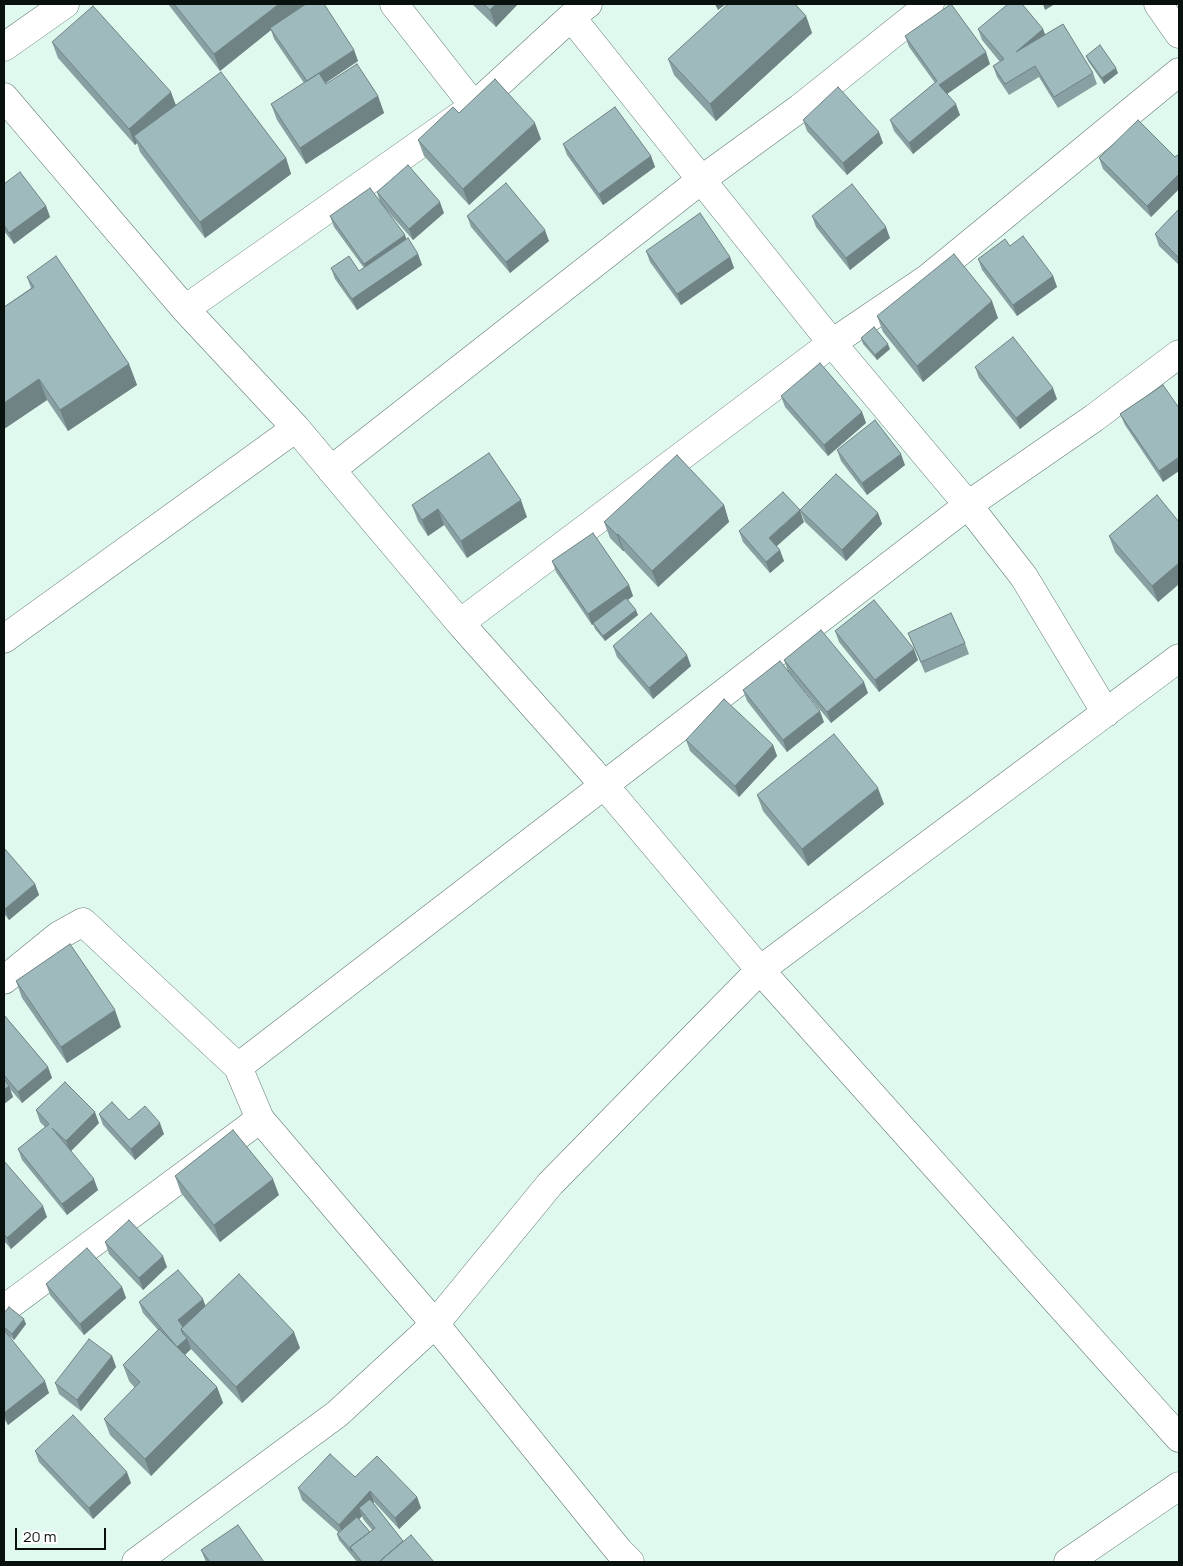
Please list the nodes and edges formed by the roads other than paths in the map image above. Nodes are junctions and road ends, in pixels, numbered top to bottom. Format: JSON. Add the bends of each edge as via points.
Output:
{"nodes":[{"id":1,"x":65,"y":4,"type":"edge"},
{"id":2,"x":394,"y":4,"type":"edge"},
{"id":3,"x":930,"y":4,"type":"edge"},
{"id":4,"x":1158,"y":4,"type":"edge"},
{"id":5,"x":580,"y":10,"type":"edge"},
{"id":6,"x":1179,"y":34,"type":"edge"},
{"id":7,"x":4,"y":48,"type":"edge"},
{"id":8,"x":1179,"y":72,"type":"edge"},
{"id":9,"x":4,"y":97,"type":"edge"},
{"id":10,"x":474,"y":106,"type":"junction"},
{"id":11,"x":701,"y":180,"type":"junction"},
{"id":12,"x":185,"y":309,"type":"junction"},
{"id":13,"x":832,"y":343,"type":"junction"},
{"id":14,"x":1179,"y":354,"type":"edge"},
{"id":15,"x":296,"y":428,"type":"junction"},
{"id":16,"x":332,"y":470,"type":"junction"},
{"id":17,"x":968,"y":506,"type":"junction"},
{"id":18,"x":460,"y":623,"type":"junction"},
{"id":19,"x":4,"y":639,"type":"edge"},
{"id":20,"x":1179,"y":658,"type":"edge"},
{"id":21,"x":1106,"y":713,"type":"junction"},
{"id":22,"x":604,"y":785,"type":"junction"},
{"id":23,"x":760,"y":970,"type":"junction"},
{"id":24,"x":4,"y":980,"type":"edge"},
{"id":25,"x":238,"y":1067,"type":"junction"},
{"id":26,"x":260,"y":1119,"type":"junction"},
{"id":27,"x":4,"y":1309,"type":"edge"},
{"id":28,"x":435,"y":1324,"type":"junction"},
{"id":29,"x":1179,"y":1438,"type":"edge"},
{"id":30,"x":1179,"y":1486,"type":"edge"},
{"id":31,"x":618,"y":1559,"type":"edge"},
{"id":32,"x":136,"y":1562,"type":"edge"},
{"id":33,"x":1068,"y":1562,"type":"edge"}],
"edges":[{"from":1,"to":7,"type":"street"},
{"from":2,"to":10,"type":"street"},
{"from":3,"to":11,"type":"street","via":[[800,108]]},
{"from":4,"to":6,"type":"street"},
{"from":5,"to":10,"type":"street"},
{"from":5,"to":11,"type":"street"},
{"from":8,"to":13,"type":"street","via":[[928,278]]},
{"from":9,"to":12,"type":"street"},
{"from":10,"to":12,"type":"street"},
{"from":11,"to":13,"type":"street"},
{"from":11,"to":16,"type":"street"},
{"from":12,"to":15,"type":"street"},
{"from":13,"to":17,"type":"street"},
{"from":13,"to":18,"type":"street"},
{"from":14,"to":17,"type":"street"},
{"from":15,"to":16,"type":"street"},
{"from":15,"to":19,"type":"street"},
{"from":16,"to":18,"type":"street"},
{"from":17,"to":21,"type":"street","via":[[1024,577]]},
{"from":17,"to":22,"type":"street"},
{"from":18,"to":22,"type":"street"},
{"from":20,"to":21,"type":"street"},
{"from":21,"to":23,"type":"street"},
{"from":22,"to":23,"type":"street"},
{"from":22,"to":25,"type":"street"},
{"from":23,"to":28,"type":"street","via":[[550,1184]]},
{"from":23,"to":29,"type":"street"},
{"from":24,"to":25,"type":"street","via":[[58,936],[83,922]]},
{"from":25,"to":26,"type":"street"},
{"from":26,"to":27,"type":"street"},
{"from":26,"to":28,"type":"street"},
{"from":28,"to":31,"type":"street"},
{"from":28,"to":32,"type":"street","via":[[337,1414]]},
{"from":30,"to":33,"type":"street"}]}
